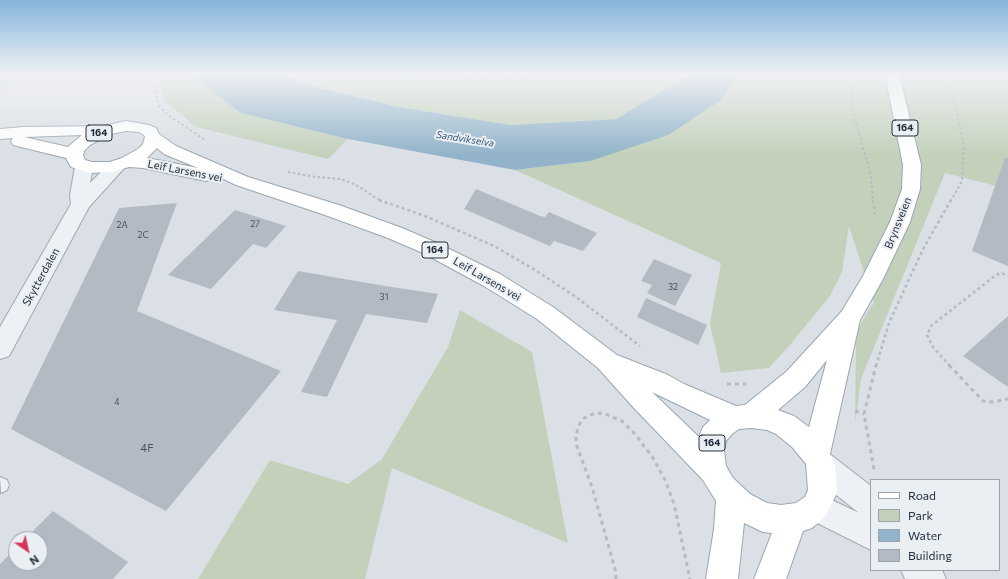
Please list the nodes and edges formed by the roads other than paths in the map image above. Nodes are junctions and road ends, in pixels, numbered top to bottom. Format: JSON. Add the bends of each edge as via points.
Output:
{"nodes":[{"id":1,"x":898,"y":101,"type":"edge"},
{"id":2,"x":106,"y":130,"type":"junction"},
{"id":3,"x":0,"y":134,"type":"edge"},
{"id":4,"x":0,"y":138,"type":"edge"},
{"id":5,"x":153,"y":138,"type":"junction"},
{"id":6,"x":79,"y":161,"type":"junction"},
{"id":7,"x":123,"y":164,"type":"junction"},
{"id":8,"x":242,"y":182,"type":"junction"},
{"id":9,"x":81,"y":204,"type":"junction"},
{"id":10,"x":850,"y":317,"type":"junction"},
{"id":11,"x":0,"y":349,"type":"edge"},
{"id":12,"x":607,"y":361,"type":"junction"},
{"id":13,"x":743,"y":417,"type":"junction"},
{"id":14,"x":818,"y":460,"type":"junction"},
{"id":15,"x":713,"y":470,"type":"junction"},
{"id":16,"x":731,"y":496,"type":"junction"},
{"id":17,"x":870,"y":503,"type":"edge"},
{"id":18,"x":804,"y":513,"type":"junction"},
{"id":19,"x":870,"y":535,"type":"edge"},
{"id":20,"x":918,"y":571,"type":"edge"},
{"id":21,"x":938,"y":571,"type":"edge"},
{"id":22,"x":722,"y":579,"type":"edge"},
{"id":23,"x":770,"y":579,"type":"edge"},
{"id":24,"x":930,"y":579,"type":"edge"},
{"id":25,"x":946,"y":579,"type":"edge"}],
"edges":[{"from":1,"to":10,"type":"main road","name":"Brynsveien","number":"164","via":[[912,165],[910,194],[896,232]]},
{"from":2,"to":3,"type":"main road","number":"164"},
{"from":2,"to":5,"type":"main road","number":"164","via":[[126,126],[138,127],[150,132]]},
{"from":2,"to":6,"type":"main road","number":"164","via":[[84,141],[76,150]]},
{"from":4,"to":6,"type":"main road","number":"164","via":[[56,149]]},
{"from":5,"to":7,"type":"main road","number":"164","via":[[144,153]]},
{"from":5,"to":8,"type":"main road","name":"Leif Larsens vei","number":"164","via":[[170,150]]},
{"from":6,"to":7,"type":"main road","number":"164","via":[[101,168]]},
{"from":6,"to":9,"type":"street","name":"Skytterdalen"},
{"from":7,"to":8,"type":"main road","name":"Leif Larsens vei","number":"164","via":[[142,163]]},
{"from":7,"to":9,"type":"street","name":"Skytterdalen","via":[[100,182]]},
{"from":8,"to":12,"type":"main road","name":"Leif Larsens vei","number":"164","via":[[354,218],[430,248],[520,297]]},
{"from":9,"to":11,"type":"street","name":"Skytterdalen"},
{"from":10,"to":13,"type":"main road","name":"Brynsveien","number":"164","via":[[796,379]]},
{"from":10,"to":14,"type":"main road","name":"Brynsveien","number":"164"},
{"from":12,"to":13,"type":"main road","name":"Leif Larsens vei","number":"164","via":[[659,382],[675,392]]},
{"from":12,"to":15,"type":"main road","name":"Leif Larsens vei","number":"164"},
{"from":13,"to":14,"type":"main road","number":"164","via":[[768,418],[785,425],[802,438]]},
{"from":13,"to":15,"type":"main road","number":"164","via":[[723,425],[713,436],[710,451]]},
{"from":14,"to":17,"type":"street"},
{"from":14,"to":18,"type":"main road","number":"164","via":[[823,493]]},
{"from":15,"to":16,"type":"main road","number":"164","via":[[723,488]]},
{"from":16,"to":18,"type":"main road","number":"164","via":[[763,517],[781,520]]},
{"from":16,"to":22,"type":"main road"},
{"from":18,"to":19,"type":"street"},
{"from":18,"to":23,"type":"main road","number":"164"},
{"from":20,"to":24,"type":"street"},
{"from":21,"to":25,"type":"street"}]}
